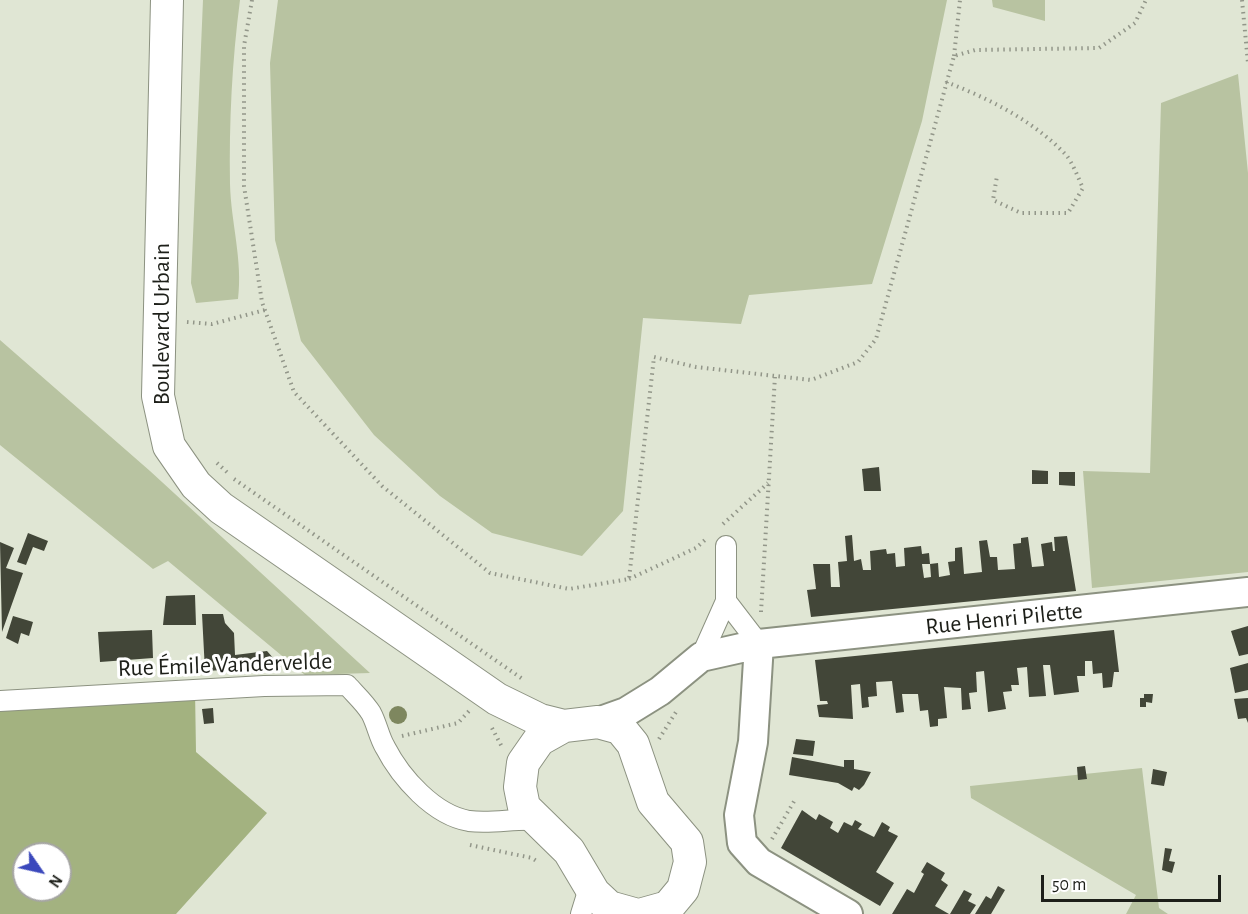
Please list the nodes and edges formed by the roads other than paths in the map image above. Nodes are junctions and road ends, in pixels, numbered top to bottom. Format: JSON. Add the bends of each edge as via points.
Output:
{"nodes":[{"id":1,"x":167,"y":0,"type":"edge"},
{"id":2,"x":719,"y":540,"type":"road end"},
{"id":3,"x":1248,"y":592,"type":"edge"},
{"id":4,"x":726,"y":601,"type":"junction"},
{"id":5,"x":751,"y":634,"type":"junction"},
{"id":6,"x":701,"y":657,"type":"junction"},
{"id":7,"x":655,"y":694,"type":"junction"},
{"id":8,"x":0,"y":701,"type":"edge"},
{"id":9,"x":492,"y":709,"type":"junction"},
{"id":10,"x":598,"y":722,"type":"junction"},
{"id":11,"x":564,"y":726,"type":"junction"},
{"id":12,"x":637,"y":758,"type":"junction"},
{"id":13,"x":524,"y":772,"type":"junction"},
{"id":14,"x":538,"y":820,"type":"junction"},
{"id":15,"x":493,"y":824,"type":"junction"},
{"id":16,"x":617,"y":909,"type":"edge"},
{"id":17,"x":848,"y":914,"type":"edge"}],
"edges":[{"from":1,"to":9,"type":"main road","name":"Boulevard Urbain","via":[[180,321],[158,396],[169,446],[196,485],[221,508]]},
{"from":2,"to":4,"type":"street"},
{"from":3,"to":5,"type":"street","name":"Rue Henri Pilette"},
{"from":4,"to":5,"type":"street"},
{"from":4,"to":6,"type":"street"},
{"from":5,"to":6,"type":"street","name":"Rue Henri Pilette"},
{"from":5,"to":17,"type":"street","via":[[753,742],[739,815],[742,843],[759,862]]},
{"from":6,"to":7,"type":"street","name":"Rue Henri Pilette"},
{"from":7,"to":10,"type":"street","name":"Rue Henri Pilette","via":[[626,712]]},
{"from":7,"to":12,"type":"street","via":[[639,738]]},
{"from":8,"to":15,"type":"street","name":"Rue Émile Vandervelde","via":[[347,685],[370,713],[395,763],[423,795],[443,812]]},
{"from":9,"to":11,"type":"main road","name":"Boulevard Urbain"},
{"from":9,"to":13,"type":"main road","name":"Boulevard Urbain","via":[[520,734]]},
{"from":10,"to":11,"type":"main road"},
{"from":10,"to":12,"type":"main road","via":[[620,729],[633,744]]},
{"from":11,"to":13,"type":"main road","via":[[539,740]]},
{"from":12,"to":16,"type":"main road","via":[[653,802],[687,842],[690,862],[683,889],[668,907]]},
{"from":13,"to":14,"type":"main road","name":"Boulevard Urbain","via":[[524,807]]},
{"from":13,"to":15,"type":"street","via":[[508,811]]},
{"from":14,"to":15,"type":"street","name":"Rue Émile Vandervelde"},
{"from":14,"to":16,"type":"main road","name":"Boulevard Urbain"}]}
